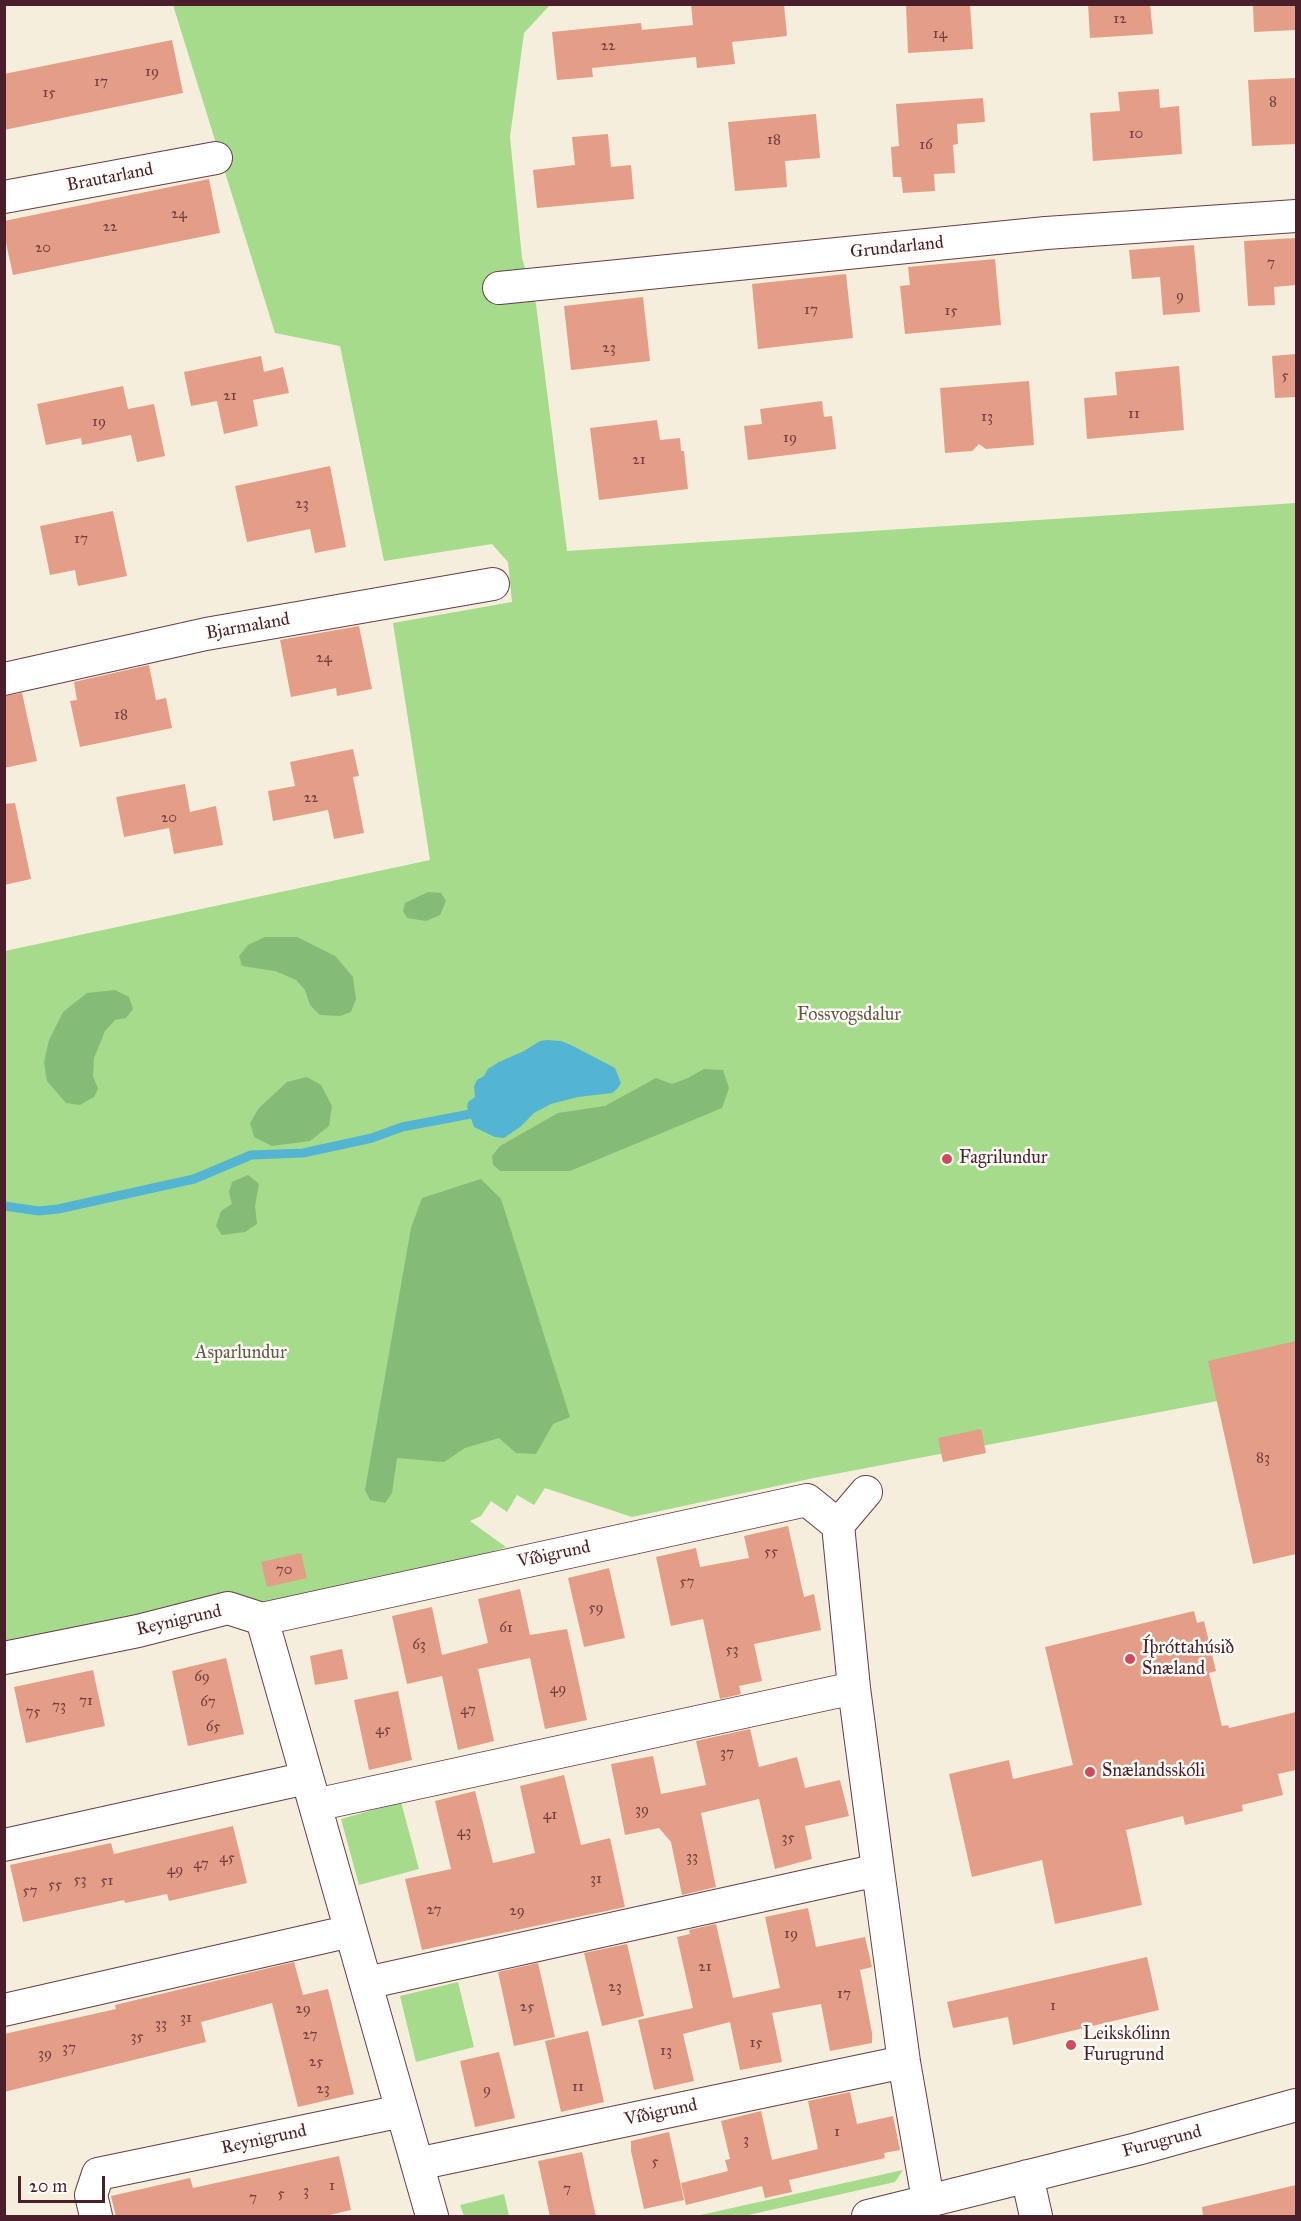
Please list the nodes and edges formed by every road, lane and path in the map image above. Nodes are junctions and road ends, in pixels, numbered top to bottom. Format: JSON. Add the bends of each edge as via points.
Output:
{"nodes":[{"id":1,"x":216,"y":158,"type":"dead end"},
{"id":2,"x":4,"y":197,"type":"edge"},
{"id":3,"x":1296,"y":216,"type":"edge"},
{"id":4,"x":499,"y":288,"type":"dead end"},
{"id":5,"x":493,"y":584,"type":"dead end"},
{"id":6,"x":4,"y":679,"type":"edge"},
{"id":7,"x":866,"y":1492,"type":"dead end"},
{"id":8,"x":838,"y":1525,"type":"junction"},
{"id":9,"x":262,"y":1619,"type":"junction"},
{"id":10,"x":4,"y":1658,"type":"edge"},
{"id":11,"x":854,"y":1688,"type":"junction"},
{"id":12,"x":311,"y":1792,"type":"junction"},
{"id":13,"x":4,"y":1845,"type":"edge"},
{"id":14,"x":878,"y":1870,"type":"junction"},
{"id":15,"x":351,"y":1931,"type":"junction"},
{"id":16,"x":366,"y":1983,"type":"junction"},
{"id":17,"x":4,"y":2010,"type":"edge"},
{"id":18,"x":904,"y":2062,"type":"junction"},
{"id":19,"x":1296,"y":2105,"type":"edge"},
{"id":20,"x":402,"y":2111,"type":"junction"},
{"id":21,"x":417,"y":2164,"type":"junction"},
{"id":22,"x":1027,"y":2176,"type":"junction"},
{"id":23,"x":928,"y":2200,"type":"junction"},
{"id":24,"x":96,"y":2217,"type":"edge"},
{"id":25,"x":432,"y":2217,"type":"edge"},
{"id":26,"x":868,"y":2217,"type":"edge"},
{"id":27,"x":1036,"y":2217,"type":"edge"}],
"edges":[{"from":1,"to":2,"type":"street","name":"Brautarland"},
{"from":3,"to":4,"type":"street","name":"Grundarland","via":[[1046,233]]},
{"from":5,"to":6,"type":"street","name":"Bjarmaland","via":[[206,634]]},
{"from":7,"to":8,"type":"street"},
{"from":8,"to":9,"type":"street","name":"Víðigrund","via":[[807,1500]]},
{"from":8,"to":11,"type":"street"},
{"from":9,"to":10,"type":"street","name":"Reynigrund","via":[[228,1608]]},
{"from":9,"to":12,"type":"street"},
{"from":11,"to":12,"type":"street"},
{"from":11,"to":14,"type":"street"},
{"from":12,"to":13,"type":"street"},
{"from":12,"to":15,"type":"street"},
{"from":14,"to":16,"type":"street"},
{"from":14,"to":18,"type":"street"},
{"from":15,"to":16,"type":"street"},
{"from":15,"to":17,"type":"street"},
{"from":16,"to":20,"type":"street"},
{"from":18,"to":21,"type":"street","name":"Víðigrund"},
{"from":18,"to":23,"type":"street"},
{"from":19,"to":22,"type":"street","name":"Furugrund"},
{"from":20,"to":21,"type":"street"},
{"from":20,"to":24,"type":"street","name":"Reynigrund","via":[[98,2174],[91,2195]]},
{"from":21,"to":25,"type":"street"},
{"from":22,"to":23,"type":"street","name":"Furugrund"},
{"from":22,"to":27,"type":"street"},
{"from":23,"to":26,"type":"street","name":"Furugrund"}]}
